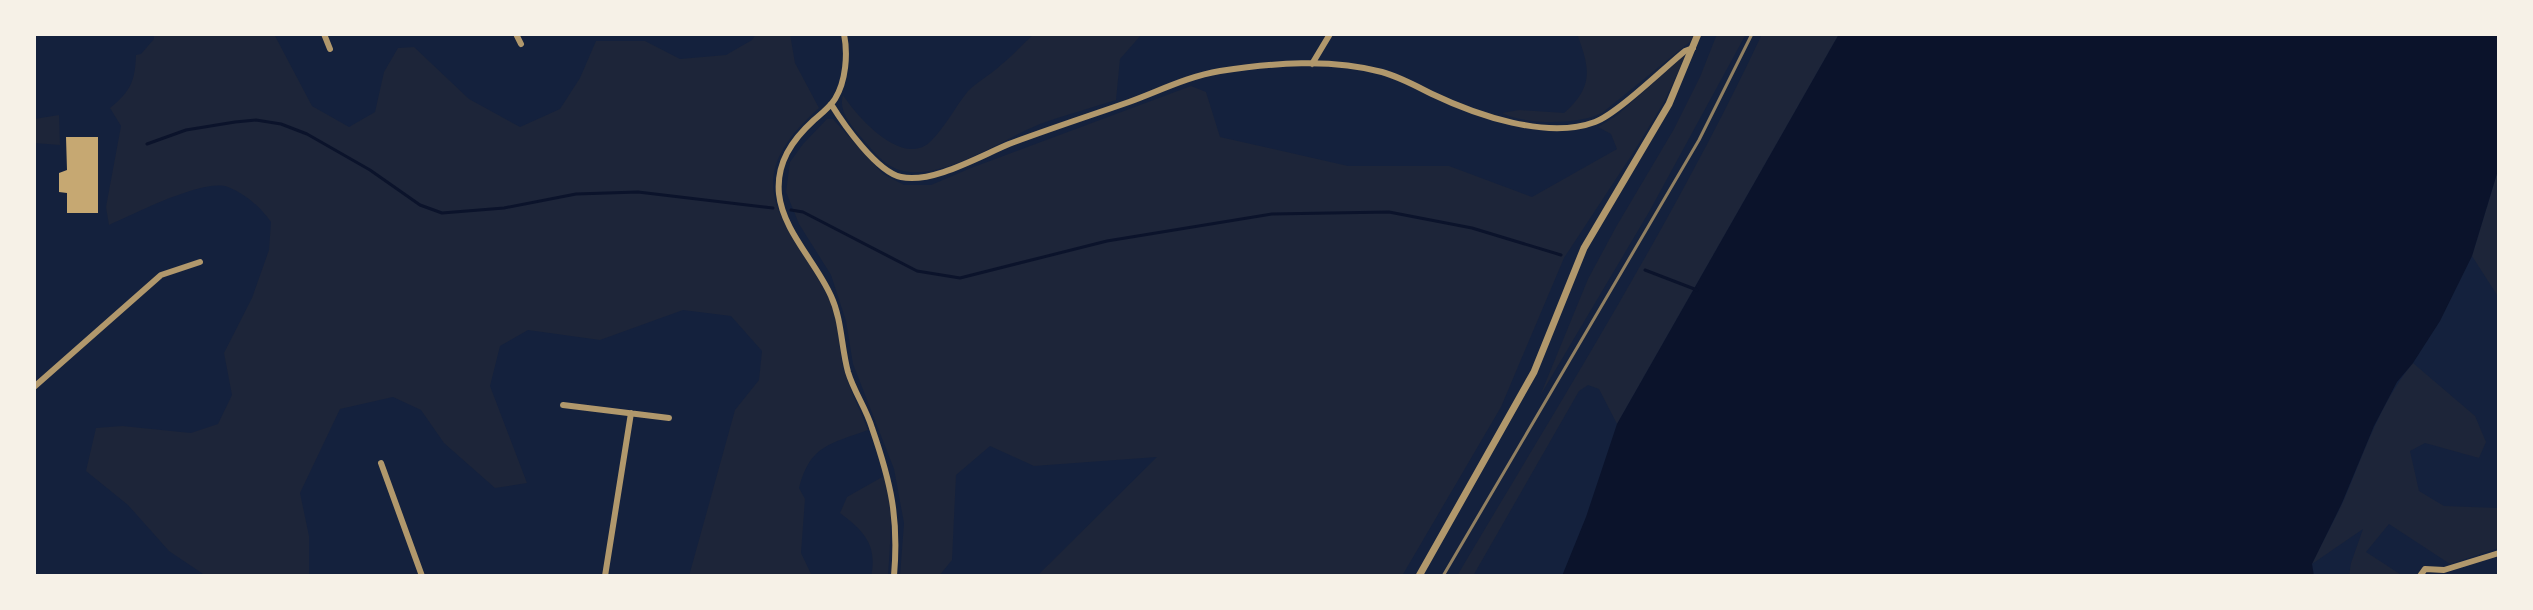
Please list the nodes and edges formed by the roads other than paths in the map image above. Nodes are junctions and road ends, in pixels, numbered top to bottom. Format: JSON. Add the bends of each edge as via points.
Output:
{"nodes":[{"id":1,"x":324,"y":34,"type":"edge"},
{"id":2,"x":516,"y":34,"type":"edge"},
{"id":3,"x":844,"y":34,"type":"edge"},
{"id":4,"x":1330,"y":34,"type":"edge"},
{"id":5,"x":1698,"y":34,"type":"edge"},
{"id":6,"x":521,"y":44,"type":"dead end"},
{"id":7,"x":1693,"y":48,"type":"junction"},
{"id":8,"x":330,"y":49,"type":"dead end"},
{"id":9,"x":1312,"y":64,"type":"junction"},
{"id":10,"x":831,"y":104,"type":"junction"},
{"id":11,"x":200,"y":262,"type":"dead end"},
{"id":12,"x":34,"y":387,"type":"edge"},
{"id":13,"x":563,"y":405,"type":"dead end"},
{"id":14,"x":631,"y":413,"type":"junction"},
{"id":15,"x":669,"y":418,"type":"dead end"},
{"id":16,"x":381,"y":463,"type":"dead end"},
{"id":17,"x":2499,"y":553,"type":"edge"},
{"id":18,"x":422,"y":576,"type":"edge"},
{"id":19,"x":605,"y":576,"type":"edge"},
{"id":20,"x":894,"y":576,"type":"edge"},
{"id":21,"x":1419,"y":576,"type":"edge"},
{"id":22,"x":2420,"y":576,"type":"edge"}],
"edges":[{"from":1,"to":8,"type":"street"},
{"from":2,"to":6,"type":"street"},
{"from":3,"to":10,"type":"street","via":[[841,88]]},
{"from":4,"to":9,"type":"street"},
{"from":5,"to":7,"type":"street"},
{"from":7,"to":9,"type":"street","via":[[1600,120],[1566,128],[1504,121],[1382,72]]},
{"from":7,"to":21,"type":"street","via":[[1669,104],[1584,248],[1534,372]]},
{"from":9,"to":10,"type":"street","via":[[1205,75],[917,178],[895,175],[873,158]]},
{"from":10,"to":20,"type":"street","via":[[798,134],[784,157],[779,195],[786,220],[840,318],[848,371],[894,500]]},
{"from":11,"to":12,"type":"street","via":[[161,275]]},
{"from":13,"to":14,"type":"street"},
{"from":14,"to":15,"type":"street"},
{"from":14,"to":19,"type":"street"},
{"from":16,"to":18,"type":"street"},
{"from":17,"to":22,"type":"street","via":[[2444,570],[2425,569]]}]}
